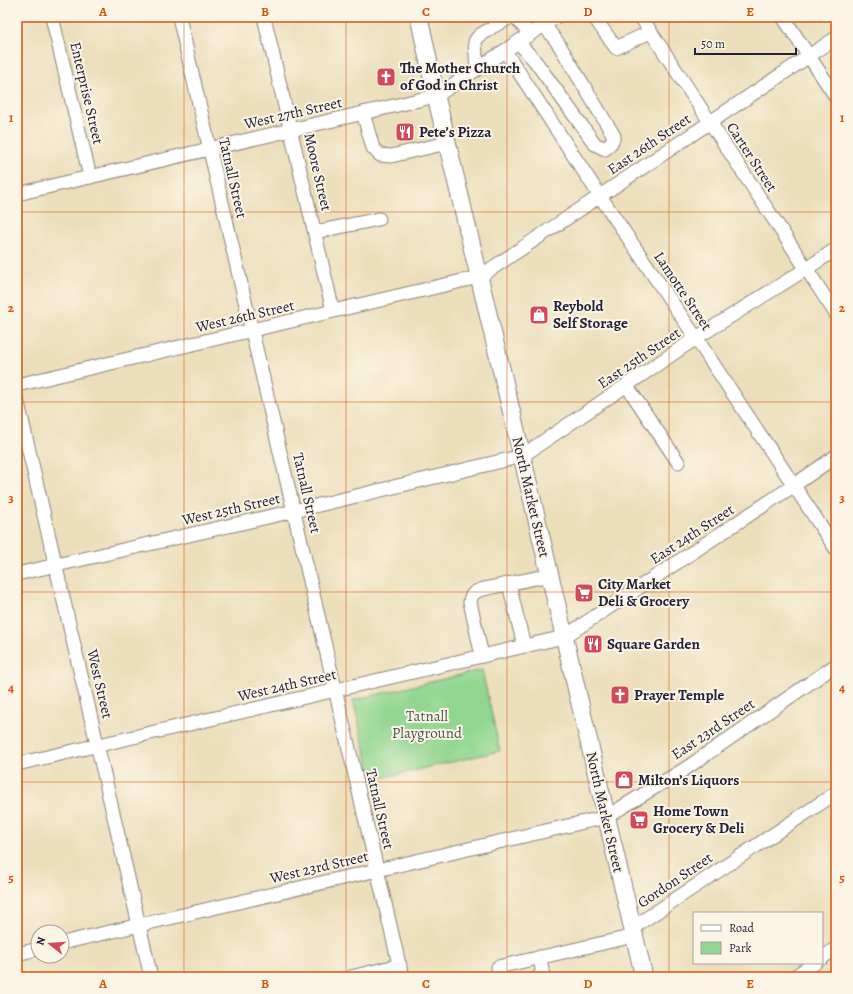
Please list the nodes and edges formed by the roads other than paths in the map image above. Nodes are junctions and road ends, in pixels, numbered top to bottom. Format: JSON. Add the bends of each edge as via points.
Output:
{"nodes":[{"id":1,"x":52,"y":17,"type":"edge"},
{"id":2,"x":179,"y":17,"type":"edge"},
{"id":3,"x":264,"y":17,"type":"edge"},
{"id":4,"x":419,"y":17,"type":"edge"},
{"id":5,"x":513,"y":17,"type":"edge"},
{"id":6,"x":556,"y":17,"type":"edge"},
{"id":7,"x":594,"y":17,"type":"edge"},
{"id":8,"x":640,"y":17,"type":"edge"},
{"id":9,"x":783,"y":17,"type":"edge"},
{"id":10,"x":544,"y":25,"type":"junction"},
{"id":11,"x":650,"y":32,"type":"junction"},
{"id":12,"x":530,"y":34,"type":"junction"},
{"id":13,"x":836,"y":38,"type":"edge"},
{"id":14,"x":518,"y":42,"type":"junction"},
{"id":15,"x":504,"y":51,"type":"junction"},
{"id":16,"x":809,"y":56,"type":"junction"},
{"id":17,"x":478,"y":69,"type":"junction"},
{"id":18,"x":436,"y":96,"type":"junction"},
{"id":19,"x":836,"y":97,"type":"edge"},
{"id":20,"x":363,"y":114,"type":"junction"},
{"id":21,"x":710,"y":122,"type":"junction"},
{"id":22,"x":292,"y":130,"type":"junction"},
{"id":23,"x":447,"y":143,"type":"junction"},
{"id":24,"x":210,"y":149,"type":"junction"},
{"id":25,"x":90,"y":177,"type":"junction"},
{"id":26,"x":17,"y":194,"type":"edge"},
{"id":27,"x":600,"y":196,"type":"junction"},
{"id":28,"x":379,"y":220,"type":"dead end"},
{"id":29,"x":315,"y":232,"type":"junction"},
{"id":30,"x":836,"y":249,"type":"edge"},
{"id":31,"x":806,"y":270,"type":"junction"},
{"id":32,"x":480,"y":277,"type":"junction"},
{"id":33,"x":333,"y":311,"type":"junction"},
{"id":34,"x":836,"y":314,"type":"edge"},
{"id":35,"x":252,"y":330,"type":"junction"},
{"id":36,"x":696,"y":338,"type":"junction"},
{"id":37,"x":17,"y":385,"type":"edge"},
{"id":38,"x":627,"y":386,"type":"junction"},
{"id":39,"x":17,"y":399,"type":"edge"},
{"id":40,"x":522,"y":456,"type":"junction"},
{"id":41,"x":836,"y":456,"type":"edge"},
{"id":42,"x":678,"y":462,"type":"dead end"},
{"id":43,"x":793,"y":486,"type":"junction"},
{"id":44,"x":294,"y":511,"type":"junction"},
{"id":45,"x":836,"y":549,"type":"edge"},
{"id":46,"x":56,"y":565,"type":"junction"},
{"id":47,"x":17,"y":574,"type":"edge"},
{"id":48,"x":550,"y":575,"type":"junction"},
{"id":49,"x":509,"y":584,"type":"junction"},
{"id":50,"x":564,"y":637,"type":"junction"},
{"id":51,"x":524,"y":646,"type":"junction"},
{"id":52,"x":482,"y":656,"type":"junction"},
{"id":53,"x":836,"y":665,"type":"edge"},
{"id":54,"x":336,"y":690,"type":"junction"},
{"id":55,"x":98,"y":745,"type":"junction"},
{"id":56,"x":17,"y":764,"type":"edge"},
{"id":57,"x":836,"y":793,"type":"edge"},
{"id":58,"x":606,"y":817,"type":"junction"},
{"id":59,"x":377,"y":870,"type":"junction"},
{"id":60,"x":139,"y":925,"type":"junction"},
{"id":61,"x":633,"y":932,"type":"junction"},
{"id":62,"x":70,"y":941,"type":"edge"},
{"id":63,"x":836,"y":948,"type":"edge"},
{"id":64,"x":30,"y":951,"type":"edge"},
{"id":65,"x":17,"y":954,"type":"edge"},
{"id":66,"x":540,"y":957,"type":"junction"},
{"id":67,"x":823,"y":957,"type":"edge"},
{"id":68,"x":814,"y":964,"type":"edge"},
{"id":69,"x":401,"y":971,"type":"edge"},
{"id":70,"x":152,"y":977,"type":"edge"},
{"id":71,"x":351,"y":977,"type":"edge"},
{"id":72,"x":500,"y":977,"type":"edge"},
{"id":73,"x":538,"y":977,"type":"edge"},
{"id":74,"x":644,"y":977,"type":"edge"},
{"id":75,"x":794,"y":977,"type":"edge"}],
"edges":[{"from":1,"to":25,"type":"street","name":"Enterprise Street"},
{"from":2,"to":24,"type":"street","name":"Tatnall Street"},
{"from":3,"to":22,"type":"street","name":"Moore Street"},
{"from":4,"to":18,"type":"main road","name":"North Market Street"},
{"from":5,"to":12,"type":"street"},
{"from":5,"to":17,"type":"street","via":[[476,39]]},
{"from":6,"to":10,"type":"street","name":"West 27th Street"},
{"from":7,"to":11,"type":"street","via":[[616,48]]},
{"from":8,"to":11,"type":"street","name":"Carter Street"},
{"from":9,"to":16,"type":"street"},
{"from":10,"to":12,"type":"street","name":"West 27th Street"},
{"from":10,"to":14,"type":"street","via":[[558,42],[614,136],[605,149],[595,144]]},
{"from":11,"to":21,"type":"street","name":"Carter Street"},
{"from":12,"to":14,"type":"street","name":"West 27th Street"},
{"from":13,"to":16,"type":"street","name":"East 26th Street"},
{"from":14,"to":15,"type":"street","name":"West 27th Street"},
{"from":15,"to":17,"type":"street","name":"West 27th Street"},
{"from":15,"to":27,"type":"street","name":"Lamotte Street"},
{"from":16,"to":19,"type":"street"},
{"from":16,"to":21,"type":"street","name":"East 26th Street"},
{"from":17,"to":18,"type":"street","name":"West 27th Street"},
{"from":18,"to":20,"type":"street","name":"West 27th Street"},
{"from":18,"to":23,"type":"main road","name":"North Market Street"},
{"from":20,"to":22,"type":"street","name":"West 27th Street"},
{"from":20,"to":23,"type":"street","via":[[373,148],[380,155],[391,156]]},
{"from":21,"to":27,"type":"street","name":"East 26th Street"},
{"from":21,"to":31,"type":"street","name":"Carter Street"},
{"from":22,"to":24,"type":"street","name":"West 27th Street"},
{"from":22,"to":29,"type":"street","name":"Moore Street"},
{"from":23,"to":32,"type":"main road","name":"North Market Street"},
{"from":24,"to":25,"type":"street","name":"West 27th Street"},
{"from":24,"to":35,"type":"street","name":"Tatnall Street"},
{"from":25,"to":26,"type":"street","name":"West 27th Street"},
{"from":27,"to":32,"type":"street","name":"East 26th Street"},
{"from":27,"to":36,"type":"street","name":"Lamotte Street"},
{"from":28,"to":29,"type":"street"},
{"from":29,"to":33,"type":"street","name":"Moore Street"},
{"from":30,"to":31,"type":"street","name":"East 25th Street"},
{"from":31,"to":34,"type":"street","name":"Carter Street"},
{"from":31,"to":36,"type":"street","name":"East 25th Street"},
{"from":32,"to":33,"type":"street","name":"West 26th Street"},
{"from":32,"to":40,"type":"main road","name":"North Market Street"},
{"from":33,"to":35,"type":"street","name":"West 26th Street"},
{"from":35,"to":37,"type":"street","name":"West 26th Street"},
{"from":35,"to":44,"type":"street","name":"Tatnall Street"},
{"from":36,"to":38,"type":"street","name":"East 25th Street"},
{"from":36,"to":43,"type":"street","name":"Lamotte Street"},
{"from":38,"to":40,"type":"street","name":"East 25th Street"},
{"from":38,"to":42,"type":"street"},
{"from":39,"to":46,"type":"street","name":"West Street"},
{"from":40,"to":44,"type":"street","name":"West 25th Street"},
{"from":40,"to":48,"type":"main road","name":"North Market Street"},
{"from":41,"to":43,"type":"street","name":"East 24th Street"},
{"from":43,"to":45,"type":"street","name":"Lamotte Street"},
{"from":43,"to":50,"type":"street","name":"East 24th Street"},
{"from":44,"to":46,"type":"street","name":"West 25th Street"},
{"from":44,"to":54,"type":"street","name":"Tatnall Street"},
{"from":46,"to":47,"type":"street","name":"West 25th Street"},
{"from":46,"to":55,"type":"street","name":"West Street"},
{"from":48,"to":49,"type":"street"},
{"from":48,"to":50,"type":"main road","name":"North Market Street"},
{"from":49,"to":51,"type":"street"},
{"from":49,"to":52,"type":"street","via":[[475,592],[471,597]]},
{"from":50,"to":51,"type":"street","name":"West 24th Street"},
{"from":50,"to":58,"type":"main road","name":"North Market Street"},
{"from":51,"to":52,"type":"street","name":"West 24th Street"},
{"from":52,"to":54,"type":"street","name":"West 24th Street"},
{"from":53,"to":58,"type":"street","name":"East 23rd Street","via":[[685,769]]},
{"from":54,"to":55,"type":"street","name":"West 24th Street"},
{"from":54,"to":59,"type":"street","name":"Tatnall Street"},
{"from":55,"to":56,"type":"street","name":"West 24th Street"},
{"from":55,"to":60,"type":"street","name":"West Street"},
{"from":57,"to":61,"type":"street","name":"Gordon Street"},
{"from":58,"to":59,"type":"street","name":"West 23rd Street"},
{"from":58,"to":61,"type":"main road","name":"North Market Street"},
{"from":59,"to":60,"type":"street","name":"West 23rd Street"},
{"from":59,"to":69,"type":"street","name":"Tatnall Street"},
{"from":60,"to":62,"type":"street","name":"West 23rd Street"},
{"from":60,"to":70,"type":"street","name":"West Street"},
{"from":61,"to":66,"type":"street"},
{"from":61,"to":74,"type":"main road","name":"North Market Street"},
{"from":63,"to":67,"type":"street"},
{"from":64,"to":65,"type":"street"},
{"from":66,"to":72,"type":"street","via":[[498,967]]},
{"from":66,"to":73,"type":"street","via":[[543,976]]},
{"from":68,"to":75,"type":"street"},
{"from":69,"to":71,"type":"street"}]}
